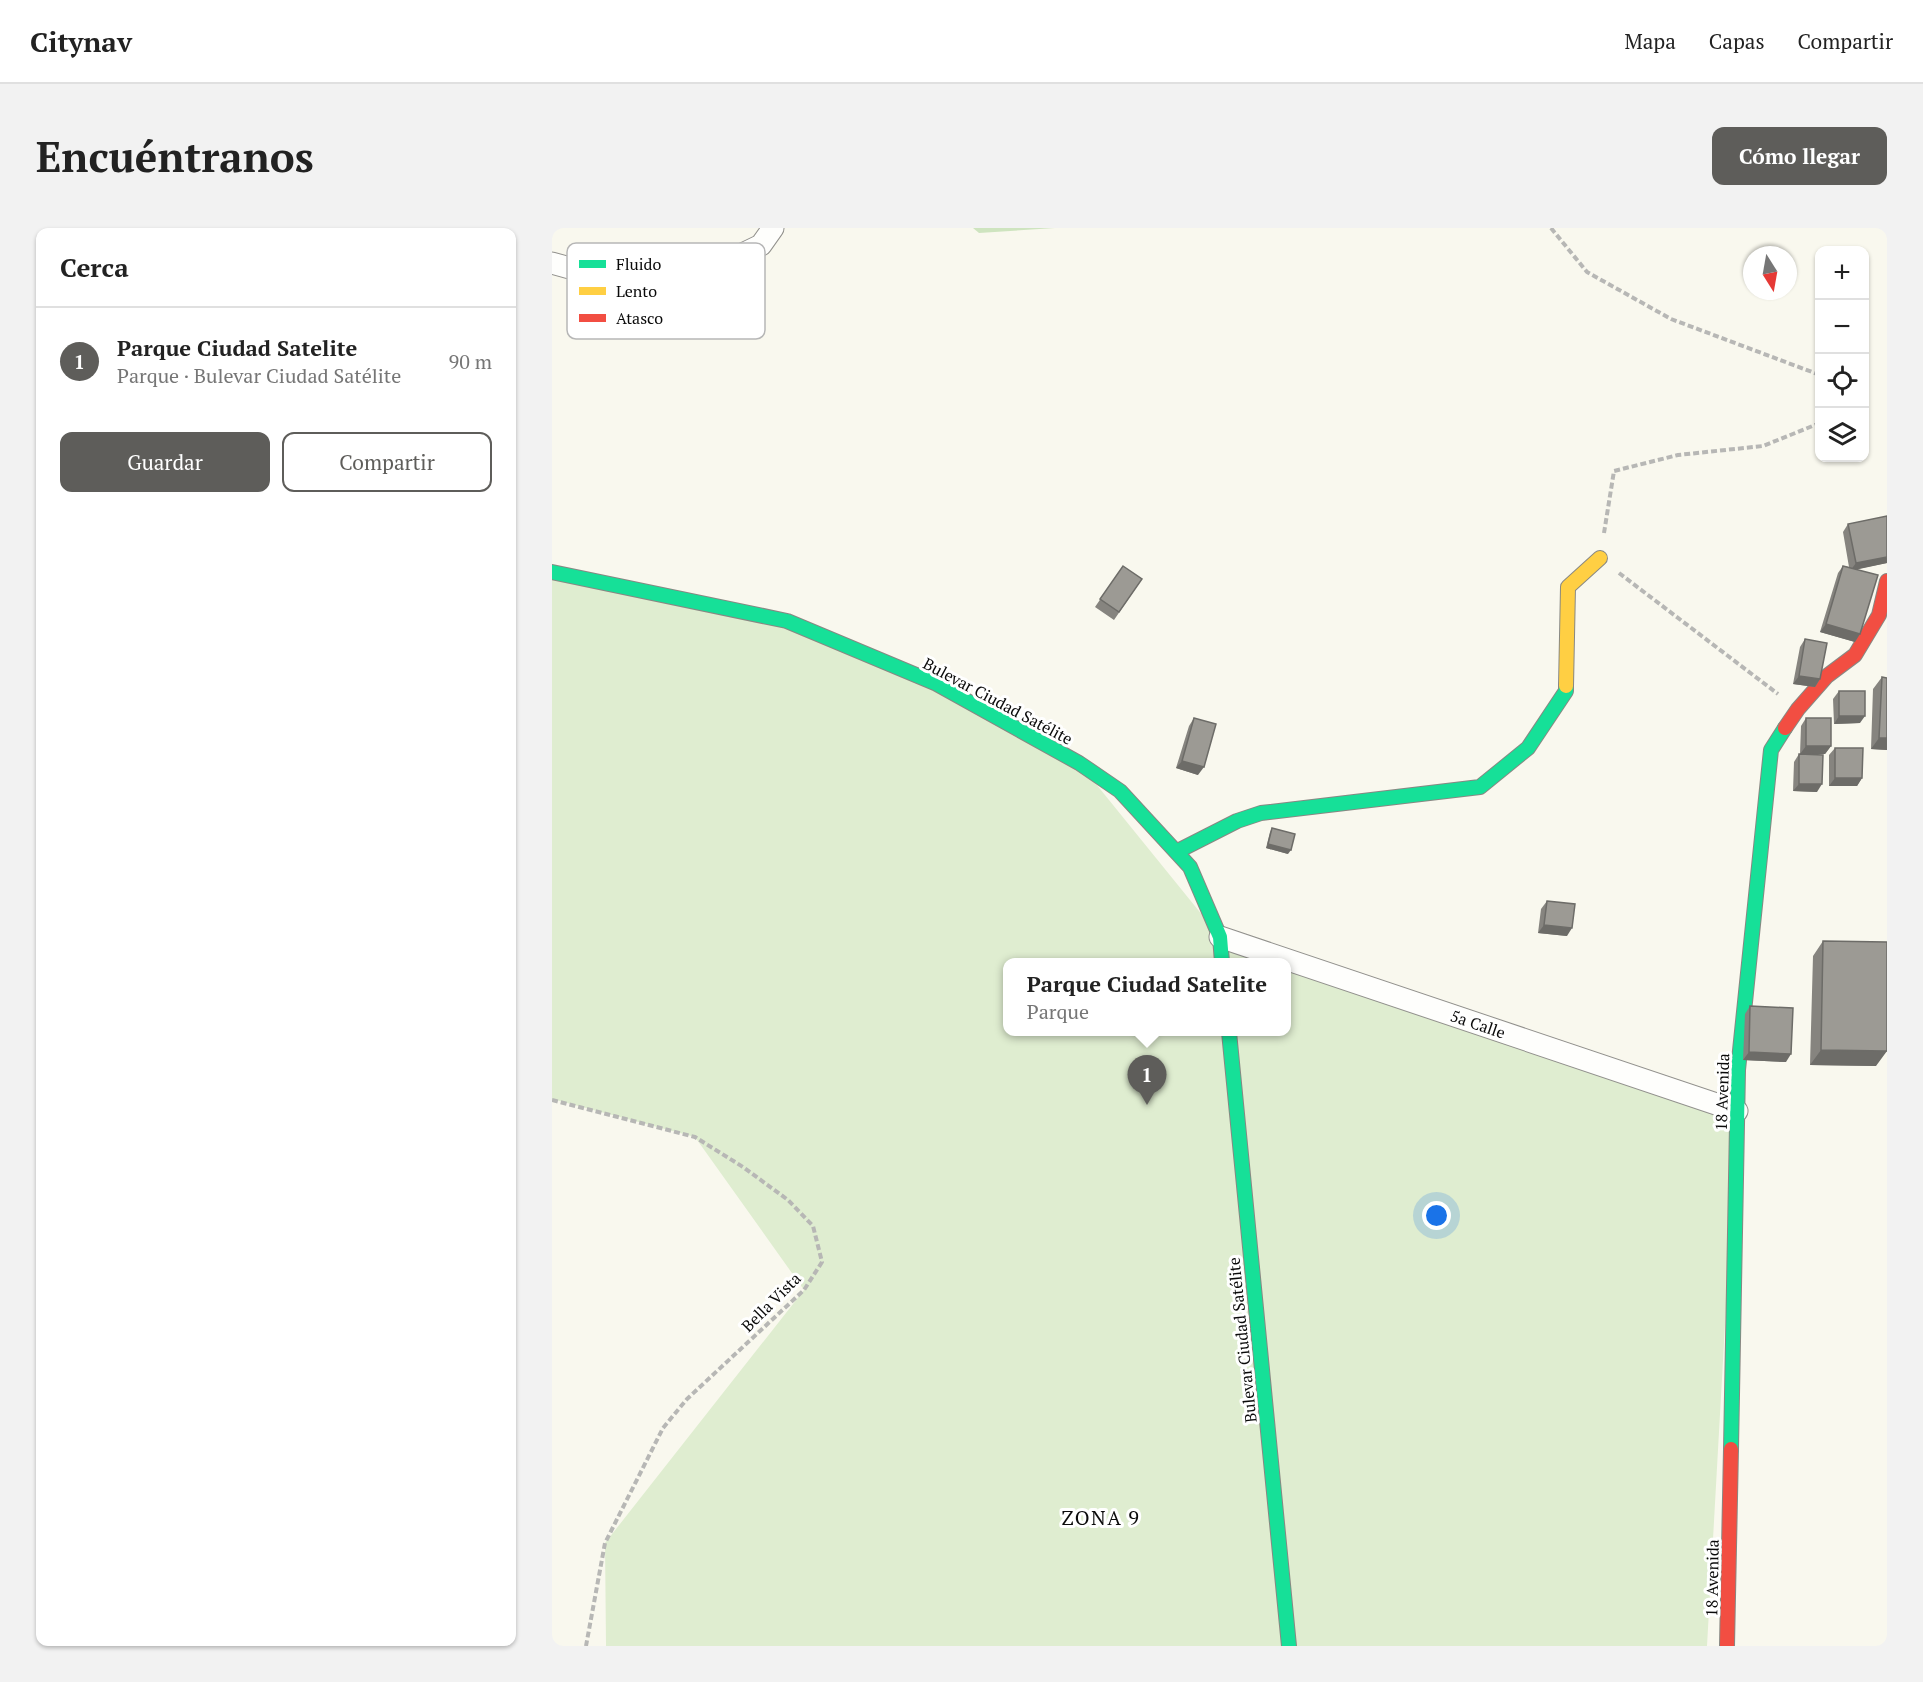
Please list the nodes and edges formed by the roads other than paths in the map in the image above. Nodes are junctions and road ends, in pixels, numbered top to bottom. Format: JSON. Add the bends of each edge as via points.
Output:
{"nodes":[{"id":1,"x":773,"y":228,"type":"edge"},
{"id":2,"x":762,"y":243,"type":"edge"},
{"id":3,"x":552,"y":263,"type":"edge"},
{"id":4,"x":567,"y":267,"type":"edge"},
{"id":5,"x":1600,"y":558,"type":"road end"},
{"id":6,"x":552,"y":572,"type":"edge"},
{"id":7,"x":1887,"y":581,"type":"edge"},
{"id":8,"x":1176,"y":852,"type":"junction"},
{"id":9,"x":1220,"y":937,"type":"junction"},
{"id":10,"x":1222,"y":958,"type":"edge"},
{"id":11,"x":1282,"y":958,"type":"edge"},
{"id":12,"x":1291,"y":961,"type":"edge"},
{"id":13,"x":1229,"y":1036,"type":"edge"},
{"id":14,"x":1737,"y":1111,"type":"junction"},
{"id":15,"x":1289,"y":1646,"type":"edge"},
{"id":16,"x":1727,"y":1646,"type":"edge"}],
"edges":[{"from":1,"to":2,"type":"street"},
{"from":3,"to":4,"type":"street"},
{"from":5,"to":8,"type":"street","via":[[1568,587],[1566,691],[1528,748],[1480,787],[1261,813]]},
{"from":6,"to":8,"type":"street","name":"Bulevar Ciudad Satélite","via":[[787,621],[935,683],[1078,763],[1120,791]]},
{"from":7,"to":14,"type":"street","name":"18 Avenida","via":[[1879,615],[1855,655],[1827,676],[1798,709],[1771,750]]},
{"from":8,"to":9,"type":"street","name":"Bulevar Ciudad Satélite","via":[[1190,867]]},
{"from":9,"to":10,"type":"street","name":"Bulevar Ciudad Satélite"},
{"from":9,"to":11,"type":"street","name":"5a Calle"},
{"from":12,"to":14,"type":"street","name":"5a Calle"},
{"from":13,"to":15,"type":"street","name":"Bulevar Ciudad Satélite"},
{"from":14,"to":16,"type":"street","name":"18 Avenida"}]}
